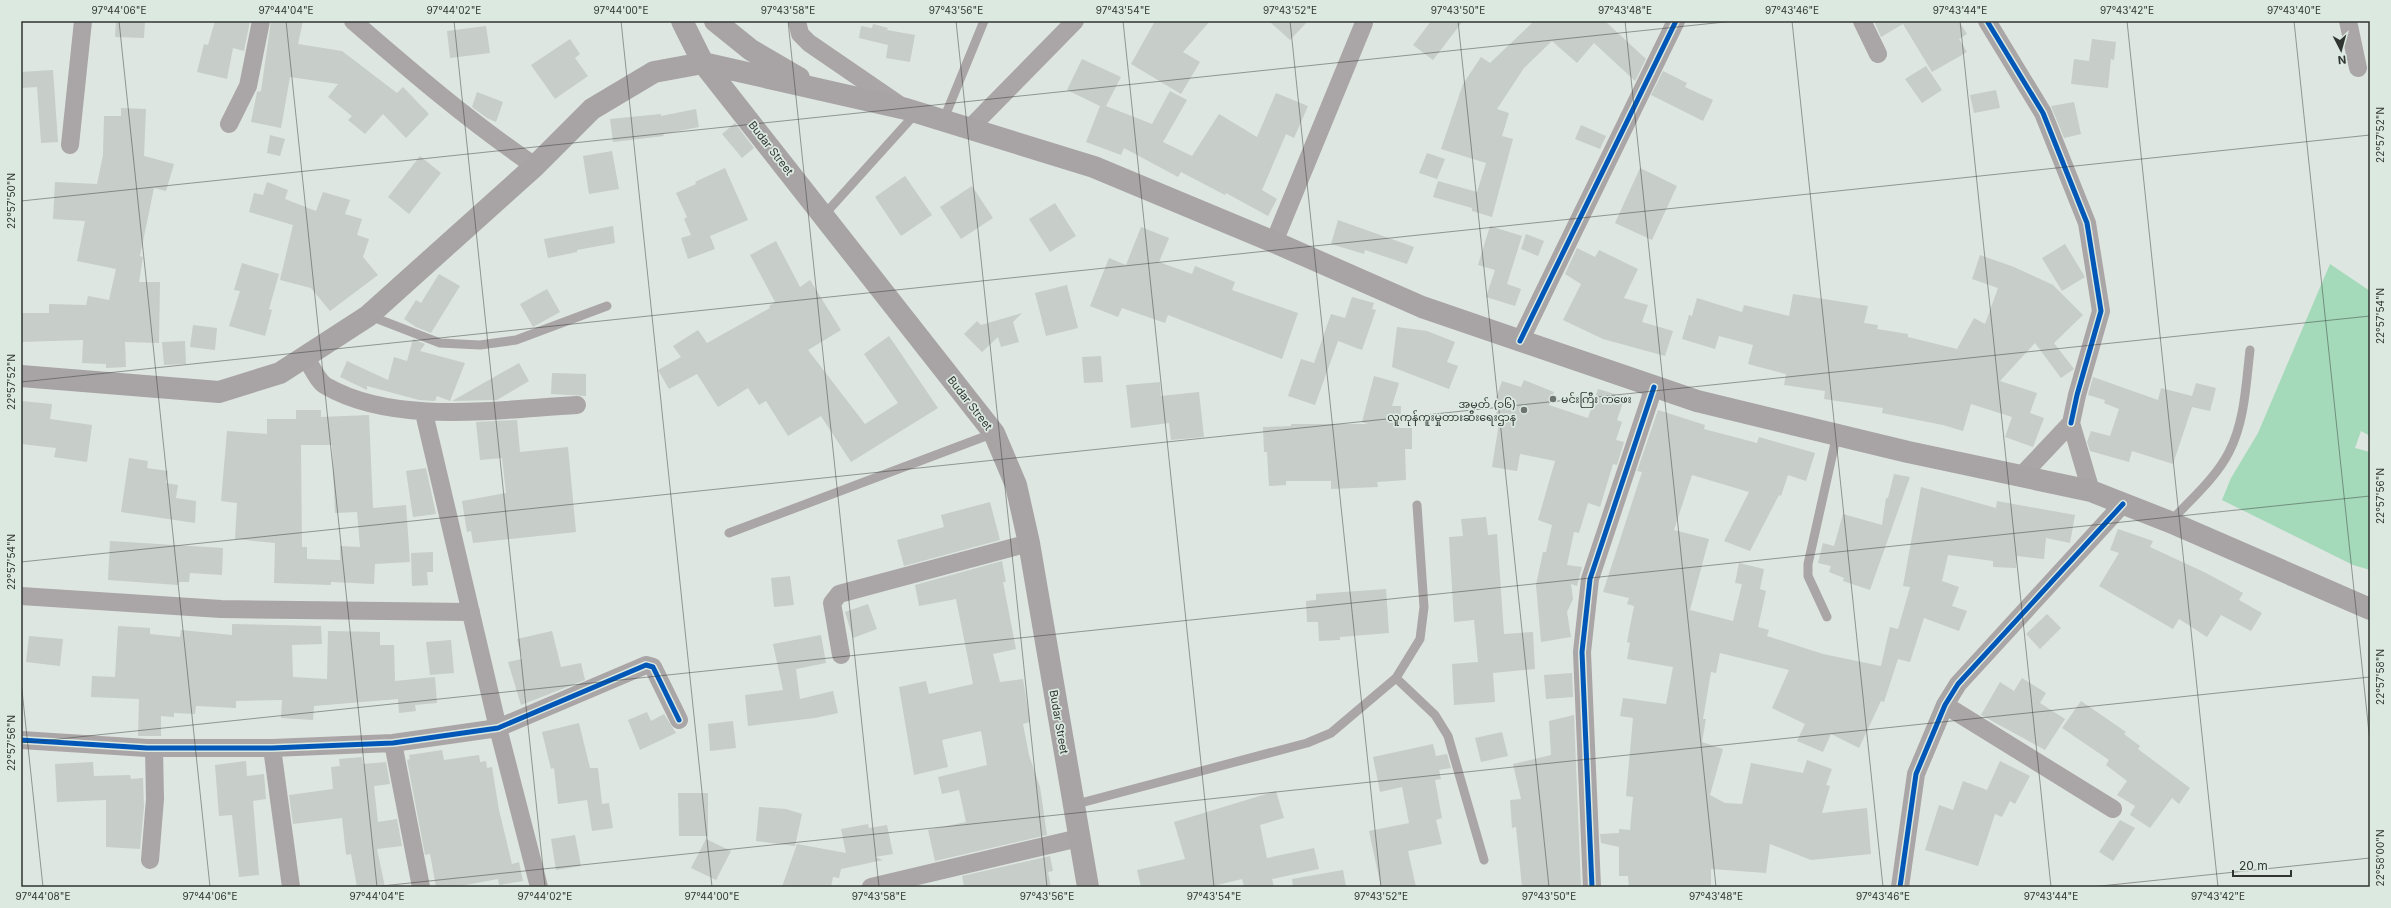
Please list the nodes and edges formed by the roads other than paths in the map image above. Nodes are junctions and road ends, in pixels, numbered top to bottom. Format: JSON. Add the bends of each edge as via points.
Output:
{"nodes":[{"id":1,"x":83,"y":21,"type":"edge"},
{"id":2,"x":261,"y":21,"type":"edge"},
{"id":3,"x":353,"y":21,"type":"edge"},
{"id":4,"x":682,"y":21,"type":"edge"},
{"id":5,"x":715,"y":21,"type":"edge"},
{"id":6,"x":796,"y":21,"type":"edge"},
{"id":7,"x":984,"y":21,"type":"edge"},
{"id":8,"x":1075,"y":21,"type":"edge"},
{"id":9,"x":1676,"y":21,"type":"edge"},
{"id":10,"x":1862,"y":21,"type":"edge"},
{"id":11,"x":1987,"y":21,"type":"edge"},
{"id":12,"x":2348,"y":21,"type":"edge"},
{"id":13,"x":1364,"y":23,"type":"dead end"},
{"id":14,"x":1878,"y":54,"type":"dead end"},
{"id":15,"x":703,"y":63,"type":"junction"},
{"id":16,"x":2358,"y":68,"type":"dead end"},
{"id":17,"x":821,"y":90,"type":"junction"},
{"id":18,"x":911,"y":111,"type":"junction"},
{"id":19,"x":943,"y":121,"type":"junction"},
{"id":20,"x":230,"y":124,"type":"dead end"},
{"id":21,"x":969,"y":129,"type":"junction"},
{"id":22,"x":70,"y":145,"type":"dead end"},
{"id":23,"x":535,"y":166,"type":"junction"},
{"id":24,"x":824,"y":215,"type":"junction"},
{"id":25,"x":1274,"y":242,"type":"junction"},
{"id":26,"x":607,"y":306,"type":"dead end"},
{"id":27,"x":368,"y":316,"type":"junction"},
{"id":28,"x":1520,"y":340,"type":"junction"},
{"id":29,"x":2250,"y":350,"type":"dead end"},
{"id":30,"x":306,"y":357,"type":"junction"},
{"id":31,"x":21,"y":376,"type":"edge"},
{"id":32,"x":1654,"y":387,"type":"junction"},
{"id":33,"x":577,"y":405,"type":"dead end"},
{"id":34,"x":424,"y":413,"type":"junction"},
{"id":35,"x":2071,"y":423,"type":"junction"},
{"id":36,"x":994,"y":433,"type":"junction"},
{"id":37,"x":1837,"y":434,"type":"junction"},
{"id":38,"x":2022,"y":475,"type":"junction"},
{"id":39,"x":2091,"y":491,"type":"junction"},
{"id":40,"x":1417,"y":504,"type":"dead end"},
{"id":41,"x":2123,"y":504,"type":"junction"},
{"id":42,"x":2170,"y":522,"type":"junction"},
{"id":43,"x":729,"y":533,"type":"dead end"},
{"id":44,"x":1029,"y":543,"type":"junction"},
{"id":45,"x":21,"y":596,"type":"edge"},
{"id":46,"x":2370,"y":609,"type":"edge"},
{"id":47,"x":471,"y":612,"type":"junction"},
{"id":48,"x":1827,"y":617,"type":"dead end"},
{"id":49,"x":841,"y":655,"type":"dead end"},
{"id":50,"x":1396,"y":678,"type":"junction"},
{"id":51,"x":1945,"y":705,"type":"junction"},
{"id":52,"x":679,"y":720,"type":"dead end"},
{"id":53,"x":498,"y":728,"type":"junction"},
{"id":54,"x":21,"y":740,"type":"edge"},
{"id":55,"x":393,"y":743,"type":"junction"},
{"id":56,"x":154,"y":748,"type":"junction"},
{"id":57,"x":272,"y":748,"type":"junction"},
{"id":58,"x":1073,"y":805,"type":"junction"},
{"id":59,"x":2112,"y":809,"type":"dead end"},
{"id":60,"x":1079,"y":838,"type":"junction"},
{"id":61,"x":150,"y":860,"type":"dead end"},
{"id":62,"x":1484,"y":860,"type":"dead end"},
{"id":63,"x":290,"y":887,"type":"edge"},
{"id":64,"x":421,"y":887,"type":"edge"},
{"id":65,"x":539,"y":887,"type":"edge"},
{"id":66,"x":871,"y":887,"type":"edge"},
{"id":67,"x":1088,"y":887,"type":"edge"},
{"id":68,"x":1592,"y":887,"type":"edge"},
{"id":69,"x":1900,"y":887,"type":"edge"}],
"edges":[{"from":1,"to":22,"type":"street"},
{"from":2,"to":20,"type":"street","via":[[248,86]]},
{"from":3,"to":23,"type":"street","via":[[427,85],[495,139]]},
{"from":4,"to":15,"type":"main road","name":"Budar Street"},
{"from":5,"to":17,"type":"main road","via":[[751,50]]},
{"from":6,"to":18,"type":"street","via":[[800,34],[809,43]]},
{"from":7,"to":19,"type":"lane"},
{"from":8,"to":21,"type":"street"},
{"from":9,"to":28,"type":"street"},
{"from":10,"to":14,"type":"street"},
{"from":11,"to":35,"type":"street","via":[[2043,113],[2087,223],[2101,311]]},
{"from":12,"to":16,"type":"street"},
{"from":13,"to":25,"type":"street"},
{"from":15,"to":17,"type":"main road"},
{"from":15,"to":23,"type":"main road","via":[[654,72],[592,110]]},
{"from":15,"to":24,"type":"main road","name":"Budar Street"},
{"from":17,"to":18,"type":"main road"},
{"from":18,"to":19,"type":"main road"},
{"from":18,"to":24,"type":"lane"},
{"from":19,"to":21,"type":"main road"},
{"from":21,"to":25,"type":"main road","via":[[1094,167]]},
{"from":23,"to":27,"type":"main road"},
{"from":24,"to":36,"type":"main road","name":"Budar Street"},
{"from":25,"to":28,"type":"main road","via":[[1422,307]]},
{"from":26,"to":27,"type":"lane","via":[[516,340],[480,345],[440,343]]},
{"from":27,"to":30,"type":"main road"},
{"from":28,"to":32,"type":"main road"},
{"from":29,"to":42,"type":"lane","via":[[2242,411],[2230,451],[2218,469]]},
{"from":30,"to":31,"type":"main road","via":[[280,373],[219,392]]},
{"from":30,"to":34,"type":"street","via":[[324,386],[362,401]]},
{"from":32,"to":37,"type":"main road","via":[[1697,401]]},
{"from":32,"to":68,"type":"street","via":[[1590,579],[1582,652]]},
{"from":33,"to":34,"type":"street"},
{"from":34,"to":47,"type":"street"},
{"from":35,"to":38,"type":"street"},
{"from":35,"to":39,"type":"street"},
{"from":36,"to":43,"type":"lane"},
{"from":36,"to":44,"type":"main road","name":"Budar Street","via":[[1016,485]]},
{"from":37,"to":38,"type":"main road"},
{"from":37,"to":48,"type":"lane","via":[[1808,564],[1808,576]]},
{"from":38,"to":39,"type":"main road"},
{"from":39,"to":41,"type":"main road"},
{"from":40,"to":50,"type":"lane","via":[[1424,607],[1420,639]]},
{"from":41,"to":42,"type":"main road"},
{"from":41,"to":51,"type":"street","via":[[1958,684]]},
{"from":42,"to":46,"type":"main road"},
{"from":44,"to":49,"type":"street","via":[[839,594],[832,603]]},
{"from":44,"to":58,"type":"main road","name":"Budar Street"},
{"from":45,"to":47,"type":"street","via":[[220,609]]},
{"from":47,"to":53,"type":"street"},
{"from":50,"to":58,"type":"lane","via":[[1331,733],[1307,743]]},
{"from":50,"to":62,"type":"lane","via":[[1435,715],[1448,736]]},
{"from":51,"to":59,"type":"street"},
{"from":51,"to":69,"type":"street","via":[[1916,774]]},
{"from":52,"to":53,"type":"street","via":[[652,667],[646,665]]},
{"from":53,"to":55,"type":"street"},
{"from":53,"to":65,"type":"street"},
{"from":54,"to":56,"type":"street"},
{"from":55,"to":57,"type":"street"},
{"from":55,"to":64,"type":"street"},
{"from":56,"to":57,"type":"street"},
{"from":56,"to":61,"type":"street","via":[[155,799]]},
{"from":57,"to":63,"type":"street"},
{"from":58,"to":60,"type":"main road","name":"Budar Street"},
{"from":60,"to":66,"type":"street"},
{"from":60,"to":67,"type":"main road","name":"Budar Street"}]}
